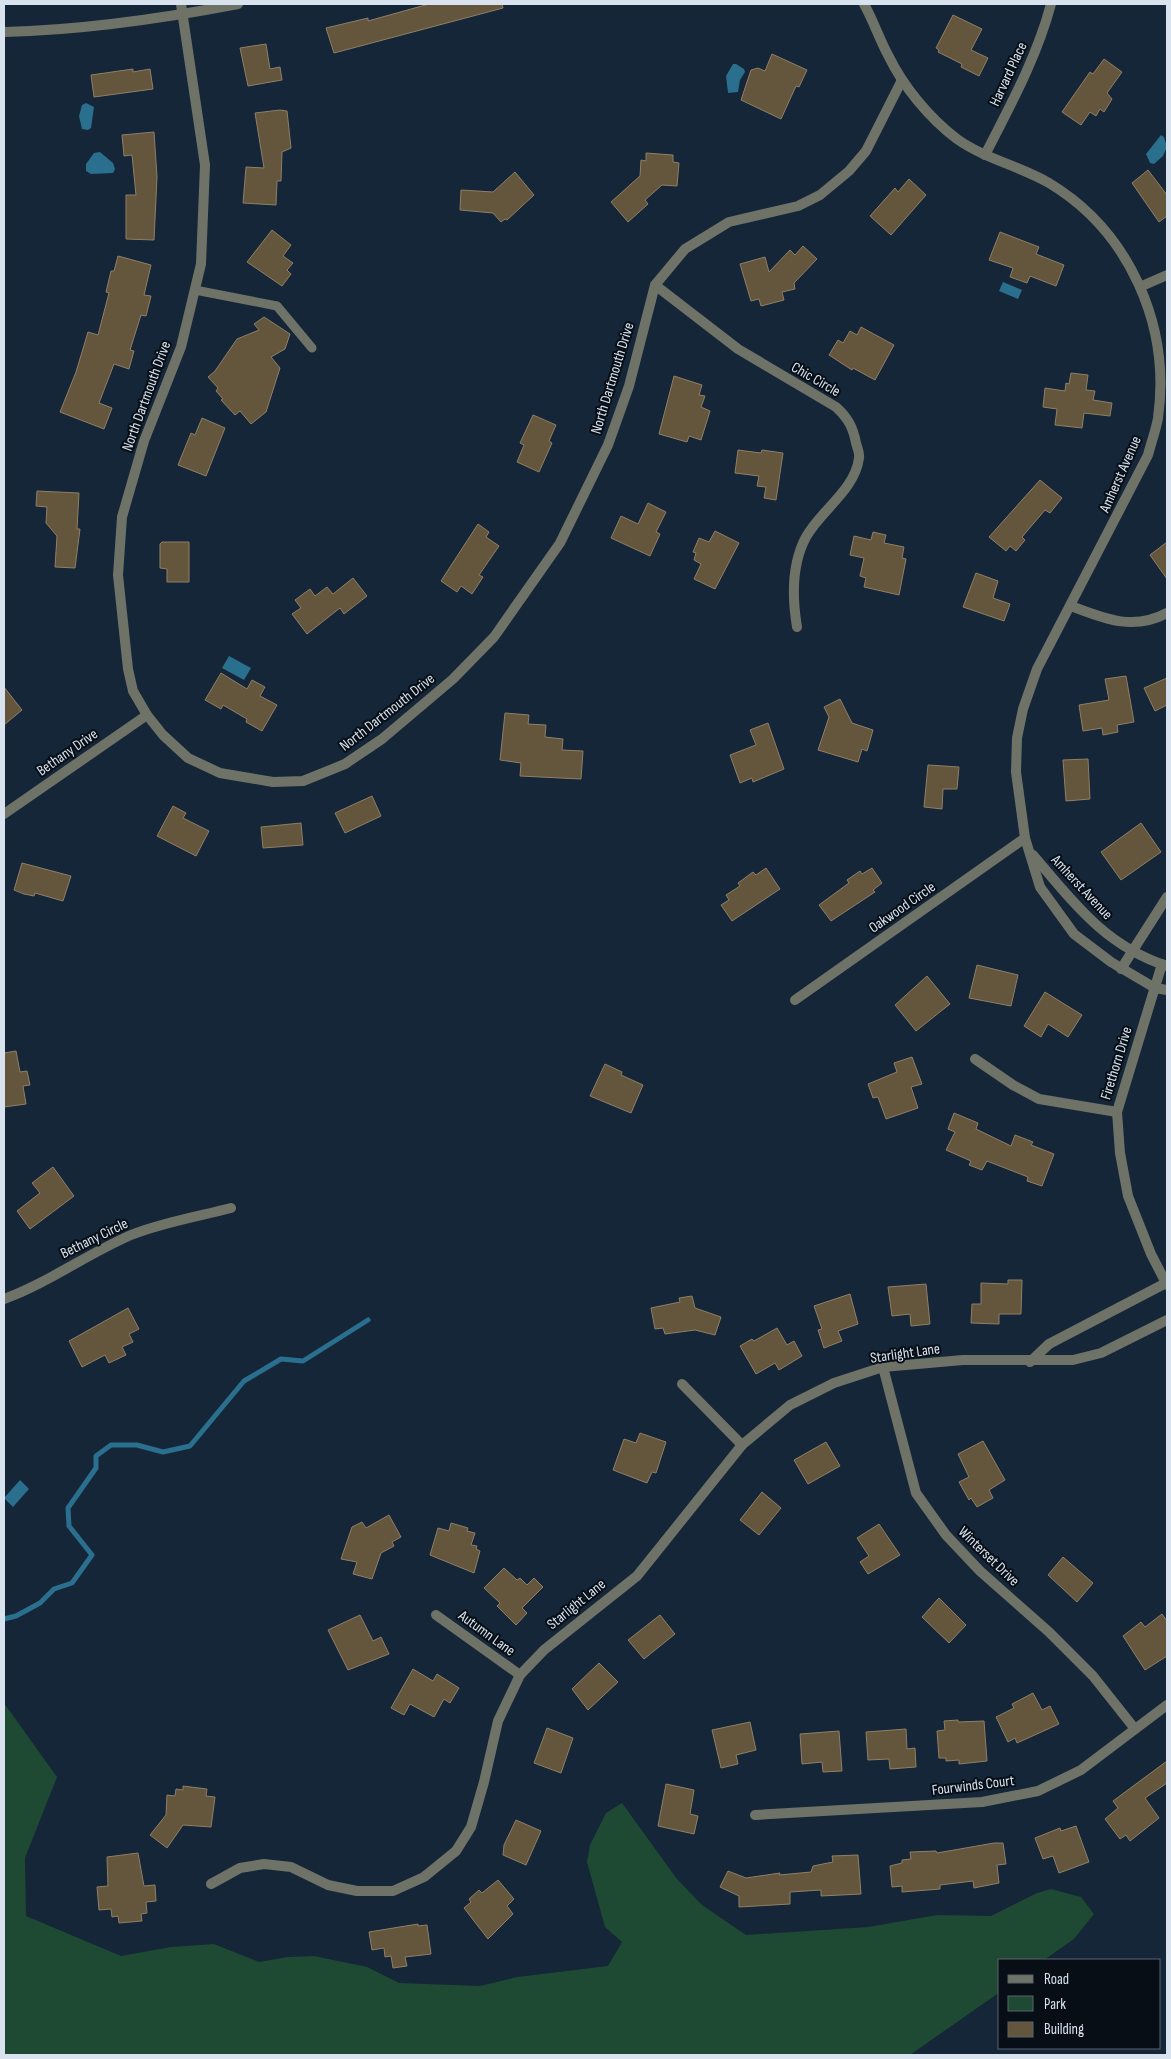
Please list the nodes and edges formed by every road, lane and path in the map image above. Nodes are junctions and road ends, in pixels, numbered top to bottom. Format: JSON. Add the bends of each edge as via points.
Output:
{"nodes":[{"id":1,"x":181,"y":4,"type":"edge"},
{"id":2,"x":238,"y":4,"type":"edge"},
{"id":3,"x":864,"y":4,"type":"edge"},
{"id":4,"x":1051,"y":4,"type":"edge"},
{"id":5,"x":182,"y":15,"type":"junction"},
{"id":6,"x":4,"y":32,"type":"edge"},
{"id":7,"x":902,"y":80,"type":"junction"},
{"id":8,"x":985,"y":155,"type":"junction"},
{"id":9,"x":1167,"y":275,"type":"edge"},
{"id":10,"x":655,"y":285,"type":"junction"},
{"id":11,"x":1142,"y":286,"type":"junction"},
{"id":12,"x":195,"y":290,"type":"junction"},
{"id":13,"x":312,"y":348,"type":"dead end"},
{"id":14,"x":1071,"y":606,"type":"junction"},
{"id":15,"x":1167,"y":613,"type":"edge"},
{"id":16,"x":797,"y":627,"type":"dead end"},
{"id":17,"x":147,"y":715,"type":"junction"},
{"id":18,"x":4,"y":814,"type":"edge"},
{"id":19,"x":1025,"y":838,"type":"junction"},
{"id":20,"x":1031,"y":852,"type":"junction"},
{"id":21,"x":1167,"y":897,"type":"edge"},
{"id":22,"x":1132,"y":951,"type":"junction"},
{"id":23,"x":1165,"y":965,"type":"edge"},
{"id":24,"x":1121,"y":969,"type":"junction"},
{"id":25,"x":1155,"y":988,"type":"junction"},
{"id":26,"x":1167,"y":990,"type":"edge"},
{"id":27,"x":795,"y":1000,"type":"dead end"},
{"id":28,"x":975,"y":1059,"type":"dead end"},
{"id":29,"x":1117,"y":1112,"type":"junction"},
{"id":30,"x":231,"y":1208,"type":"dead end"},
{"id":31,"x":1167,"y":1284,"type":"edge"},
{"id":32,"x":4,"y":1299,"type":"edge"},
{"id":33,"x":1167,"y":1320,"type":"edge"},
{"id":34,"x":1030,"y":1362,"type":"junction"},
{"id":35,"x":884,"y":1368,"type":"junction"},
{"id":36,"x":682,"y":1384,"type":"dead end"},
{"id":37,"x":742,"y":1444,"type":"junction"},
{"id":38,"x":436,"y":1615,"type":"dead end"},
{"id":39,"x":520,"y":1675,"type":"junction"},
{"id":40,"x":1167,"y":1705,"type":"edge"},
{"id":41,"x":1135,"y":1729,"type":"junction"},
{"id":42,"x":755,"y":1815,"type":"dead end"},
{"id":43,"x":211,"y":1884,"type":"dead end"}],
"edges":[{"from":1,"to":5,"type":"street","name":"North Dartmouth Drive"},
{"from":2,"to":5,"type":"street"},
{"from":3,"to":7,"type":"street","name":"Amherst Avenue"},
{"from":4,"to":8,"type":"street","name":"Harvard Place","via":[[1043,35]]},
{"from":5,"to":6,"type":"street","via":[[51,31]]},
{"from":5,"to":12,"type":"street","name":"North Dartmouth Drive","via":[[205,165],[201,264]]},
{"from":7,"to":8,"type":"street","name":"Amherst Avenue","via":[[943,126]]},
{"from":7,"to":10,"type":"street","name":"North Dartmouth Drive","via":[[866,151],[835,183],[798,206],[729,222],[685,249]]},
{"from":8,"to":11,"type":"street","name":"Amherst Avenue","via":[[1047,182],[1076,201],[1121,248]]},
{"from":9,"to":11,"type":"street"},
{"from":10,"to":16,"type":"street","name":"Chic Circle","via":[[738,348],[836,407],[854,429],[859,457],[848,484],[806,537],[795,569],[792,600]]},
{"from":10,"to":17,"type":"street","name":"North Dartmouth Drive","via":[[629,386],[608,445],[560,543],[494,636],[453,679],[345,764],[303,781],[274,782],[220,773],[188,758]]},
{"from":11,"to":14,"type":"street","name":"Amherst Avenue","via":[[1158,335],[1161,379],[1158,418],[1148,455]]},
{"from":12,"to":13,"type":"lane","via":[[277,306]]},
{"from":12,"to":17,"type":"street","name":"North Dartmouth Drive","via":[[181,348],[144,441],[122,517],[118,574],[128,669],[133,691]]},
{"from":14,"to":15,"type":"street","via":[[1112,622],[1134,624]]},
{"from":14,"to":19,"type":"street","name":"Amherst Avenue","via":[[1036,670],[1019,728],[1016,772]]},
{"from":17,"to":18,"type":"street","name":"Bethany Drive"},
{"from":19,"to":20,"type":"street","name":"Amherst Avenue"},
{"from":19,"to":27,"type":"street","name":"Oakwood Circle"},
{"from":20,"to":22,"type":"street","name":"Amherst Avenue","via":[[1087,918],[1114,941]]},
{"from":20,"to":24,"type":"street","name":"Amherst Avenue","via":[[1040,887],[1074,934]]},
{"from":21,"to":22,"type":"street"},
{"from":22,"to":23,"type":"street","name":"Amherst Avenue"},
{"from":22,"to":24,"type":"street"},
{"from":23,"to":25,"type":"street","name":"Firethorn Drive"},
{"from":24,"to":25,"type":"street","name":"Amherst Avenue"},
{"from":25,"to":26,"type":"street","name":"Amherst Avenue"},
{"from":25,"to":29,"type":"street","name":"Firethorn Drive"},
{"from":28,"to":29,"type":"street","via":[[1040,1099]]},
{"from":29,"to":31,"type":"street","name":"Firethorn Drive","via":[[1128,1196]]},
{"from":30,"to":32,"type":"street","name":"Bethany Circle","via":[[132,1234],[26,1291]]},
{"from":31,"to":34,"type":"street","via":[[1049,1344]]},
{"from":33,"to":34,"type":"street","name":"Starlight Lane","via":[[1101,1353],[1073,1360]]},
{"from":34,"to":35,"type":"street","name":"Starlight Lane","via":[[963,1360]]},
{"from":35,"to":37,"type":"street","name":"Starlight Lane","via":[[834,1383],[790,1405]]},
{"from":35,"to":41,"type":"street","name":"Winterset Drive","via":[[916,1492],[946,1535],[1093,1676]]},
{"from":36,"to":37,"type":"street"},
{"from":37,"to":39,"type":"street","name":"Starlight Lane","via":[[637,1576],[544,1650]]},
{"from":38,"to":39,"type":"street","name":"Autumn Lane"},
{"from":39,"to":43,"type":"street","name":"Starlight Lane","via":[[498,1721],[471,1827],[456,1851],[424,1877],[393,1891],[357,1891],[328,1885],[291,1867],[264,1864],[240,1868]]},
{"from":40,"to":41,"type":"street","name":"Fourwinds Court"},
{"from":41,"to":42,"type":"street","name":"Fourwinds Court","via":[[1081,1770],[1038,1791],[982,1802]]}]}
